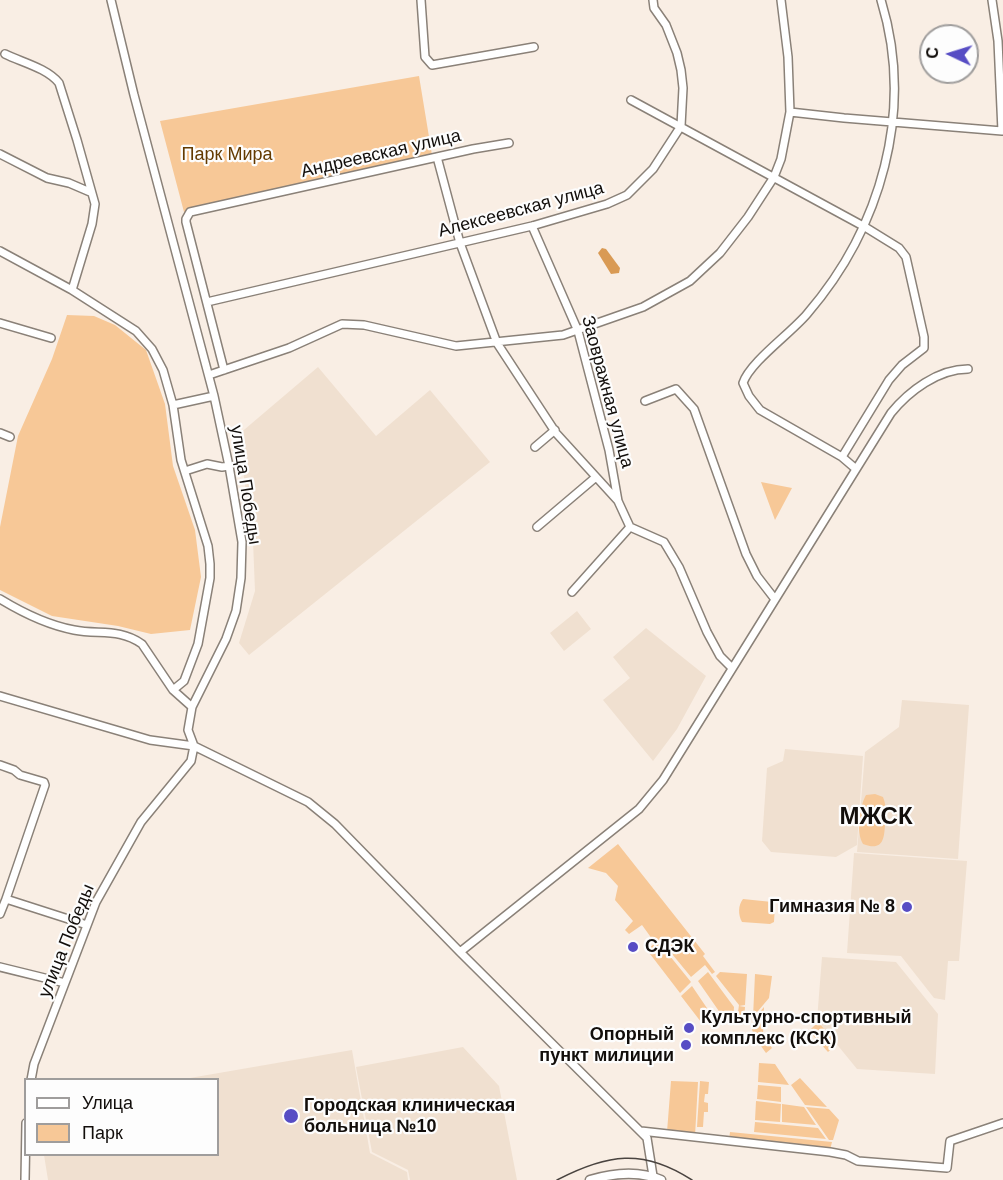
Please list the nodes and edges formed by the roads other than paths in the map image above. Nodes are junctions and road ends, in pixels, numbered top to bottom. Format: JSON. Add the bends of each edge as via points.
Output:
{"nodes":[{"id":1,"x":111,"y":0,"type":"edge"},
{"id":2,"x":422,"y":0,"type":"edge"},
{"id":3,"x":653,"y":0,"type":"edge"},
{"id":4,"x":781,"y":0,"type":"edge"},
{"id":5,"x":881,"y":0,"type":"edge"},
{"id":6,"x":993,"y":0,"type":"edge"},
{"id":7,"x":534,"y":47,"type":"dead end"},
{"id":8,"x":5,"y":54,"type":"dead end"},
{"id":9,"x":631,"y":100,"type":"dead end"},
{"id":10,"x":790,"y":112,"type":"junction"},
{"id":11,"x":893,"y":121,"type":"junction"},
{"id":12,"x":681,"y":126,"type":"junction"},
{"id":13,"x":1002,"y":130,"type":"edge"},
{"id":14,"x":509,"y":143,"type":"dead end"},
{"id":15,"x":0,"y":154,"type":"edge"},
{"id":16,"x":437,"y":157,"type":"junction"},
{"id":17,"x":774,"y":177,"type":"junction"},
{"id":18,"x":90,"y":192,"type":"junction"},
{"id":19,"x":532,"y":226,"type":"junction"},
{"id":20,"x":865,"y":227,"type":"junction"},
{"id":21,"x":460,"y":243,"type":"junction"},
{"id":22,"x":0,"y":251,"type":"edge"},
{"id":23,"x":203,"y":287,"type":"junction"},
{"id":24,"x":72,"y":290,"type":"junction"},
{"id":25,"x":187,"y":291,"type":"junction"},
{"id":26,"x":207,"y":302,"type":"junction"},
{"id":27,"x":0,"y":322,"type":"edge"},
{"id":28,"x":578,"y":331,"type":"junction"},
{"id":29,"x":51,"y":338,"type":"dead end"},
{"id":30,"x":497,"y":343,"type":"junction"},
{"id":31,"x":968,"y":369,"type":"dead end"},
{"id":32,"x":224,"y":370,"type":"junction"},
{"id":33,"x":209,"y":375,"type":"junction"},
{"id":34,"x":214,"y":396,"type":"junction"},
{"id":35,"x":645,"y":401,"type":"dead end"},
{"id":36,"x":173,"y":405,"type":"junction"},
{"id":37,"x":553,"y":428,"type":"junction"},
{"id":38,"x":0,"y":433,"type":"edge"},
{"id":39,"x":10,"y":437,"type":"dead end"},
{"id":40,"x":535,"y":447,"type":"dead end"},
{"id":41,"x":842,"y":457,"type":"junction"},
{"id":42,"x":229,"y":466,"type":"junction"},
{"id":43,"x":856,"y":469,"type":"junction"},
{"id":44,"x":185,"y":471,"type":"junction"},
{"id":45,"x":596,"y":477,"type":"junction"},
{"id":46,"x":618,"y":501,"type":"junction"},
{"id":47,"x":630,"y":526,"type":"junction"},
{"id":48,"x":537,"y":527,"type":"dead end"},
{"id":49,"x":573,"y":592,"type":"dead end"},
{"id":50,"x":774,"y":598,"type":"junction"},
{"id":51,"x":0,"y":599,"type":"edge"},
{"id":52,"x":732,"y":668,"type":"junction"},
{"id":53,"x":173,"y":690,"type":"junction"},
{"id":54,"x":0,"y":696,"type":"edge"},
{"id":55,"x":192,"y":707,"type":"junction"},
{"id":56,"x":194,"y":746,"type":"junction"},
{"id":57,"x":0,"y":765,"type":"edge"},
{"id":58,"x":6,"y":899,"type":"junction"},
{"id":59,"x":0,"y":914,"type":"edge"},
{"id":60,"x":87,"y":925,"type":"junction"},
{"id":61,"x":460,"y":952,"type":"junction"},
{"id":62,"x":0,"y":967,"type":"edge"},
{"id":63,"x":65,"y":983,"type":"junction"},
{"id":64,"x":31,"y":1078,"type":"edge"},
{"id":65,"x":1003,"y":1123,"type":"edge"},
{"id":66,"x":641,"y":1131,"type":"junction"},
{"id":67,"x":25,"y":1156,"type":"edge"},
{"id":68,"x":657,"y":1178,"type":"edge"},
{"id":69,"x":25,"y":1180,"type":"edge"},
{"id":70,"x":590,"y":1180,"type":"edge"}],
"edges":[{"from":1,"to":25,"type":"street","name":"улица Победы"},
{"from":2,"to":7,"type":"street","via":[[424,57],[432,65]]},
{"from":3,"to":12,"type":"street","via":[[681,70]]},
{"from":4,"to":10,"type":"street"},
{"from":5,"to":11,"type":"street","via":[[892,58]]},
{"from":6,"to":13,"type":"street"},
{"from":8,"to":18,"type":"street","via":[[47,73],[58,83]]},
{"from":9,"to":12,"type":"street"},
{"from":10,"to":11,"type":"street"},
{"from":10,"to":17,"type":"street"},
{"from":11,"to":13,"type":"street"},
{"from":11,"to":20,"type":"street"},
{"from":12,"to":17,"type":"street"},
{"from":12,"to":19,"type":"street","name":"Алексеевская улица","via":[[653,169],[627,195]]},
{"from":14,"to":16,"type":"street","name":"Андреевская улица"},
{"from":15,"to":18,"type":"street","via":[[47,178]]},
{"from":16,"to":21,"type":"street"},
{"from":16,"to":23,"type":"street","name":"Андреевская улица","via":[[190,212],[186,222]]},
{"from":17,"to":20,"type":"street"},
{"from":17,"to":28,"type":"street","via":[[720,253],[690,281],[643,307]]},
{"from":18,"to":24,"type":"street","via":[[94,215]]},
{"from":19,"to":21,"type":"street","name":"Алексеевская улица"},
{"from":19,"to":28,"type":"street","name":"Заовражная улица"},
{"from":20,"to":41,"type":"street","via":[[906,256],[924,346],[889,381]]},
{"from":20,"to":41,"type":"street","via":[[825,293],[794,329],[752,366],[743,383],[760,410]]},
{"from":21,"to":26,"type":"street","name":"Алексеевская улица"},
{"from":21,"to":30,"type":"street"},
{"from":22,"to":24,"type":"street"},
{"from":23,"to":25,"type":"street"},
{"from":23,"to":26,"type":"street"},
{"from":24,"to":36,"type":"street","via":[[127,324],[152,349],[163,369]]},
{"from":25,"to":33,"type":"street","name":"улица Победы"},
{"from":26,"to":32,"type":"street"},
{"from":27,"to":29,"type":"street"},
{"from":28,"to":30,"type":"street"},
{"from":28,"to":46,"type":"street","name":"Заовражная улица"},
{"from":30,"to":32,"type":"street","via":[[456,346],[364,325],[342,324],[289,348]]},
{"from":30,"to":37,"type":"street"},
{"from":31,"to":43,"type":"street","via":[[929,380],[903,401],[884,422]]},
{"from":32,"to":33,"type":"street"},
{"from":33,"to":34,"type":"street","name":"улица Победы"},
{"from":34,"to":36,"type":"street"},
{"from":34,"to":42,"type":"street","name":"улица Победы"},
{"from":35,"to":50,"type":"street","via":[[675,389],[694,408],[746,554]]},
{"from":36,"to":44,"type":"street"},
{"from":37,"to":40,"type":"street"},
{"from":37,"to":45,"type":"street"},
{"from":38,"to":39,"type":"street"},
{"from":41,"to":43,"type":"street"},
{"from":42,"to":44,"type":"street","via":[[207,464]]},
{"from":42,"to":55,"type":"street","name":"улица Победы","via":[[242,542],[236,611]]},
{"from":43,"to":50,"type":"street"},
{"from":44,"to":53,"type":"street","via":[[208,546],[210,578],[198,644],[184,681]]},
{"from":45,"to":46,"type":"street"},
{"from":45,"to":48,"type":"street"},
{"from":46,"to":47,"type":"street"},
{"from":47,"to":49,"type":"street"},
{"from":47,"to":52,"type":"street","via":[[664,542],[707,632],[720,656]]},
{"from":50,"to":52,"type":"street"},
{"from":51,"to":53,"type":"street","via":[[50,624],[135,639]]},
{"from":52,"to":61,"type":"street","via":[[673,766],[639,809]]},
{"from":53,"to":55,"type":"street"},
{"from":54,"to":56,"type":"street","via":[[150,740]]},
{"from":55,"to":56,"type":"street","name":"улица Победы","via":[[188,730]]},
{"from":56,"to":60,"type":"street","name":"улица Победы","via":[[191,761],[141,822]]},
{"from":56,"to":61,"type":"street","via":[[308,802],[335,824]]},
{"from":57,"to":58,"type":"street","via":[[45,785]]},
{"from":58,"to":59,"type":"street"},
{"from":58,"to":60,"type":"street"},
{"from":60,"to":63,"type":"street","name":"улица Победы"},
{"from":61,"to":66,"type":"street"},
{"from":62,"to":63,"type":"street"},
{"from":63,"to":64,"type":"street","name":"улица Победы"},
{"from":65,"to":66,"type":"street","via":[[950,1141],[947,1167],[858,1161],[830,1152]]},
{"from":66,"to":68,"type":"street","via":[[647,1138]]},
{"from":67,"to":69,"type":"street"},
{"from":68,"to":70,"type":"main road","via":[[619,1174]]}]}
